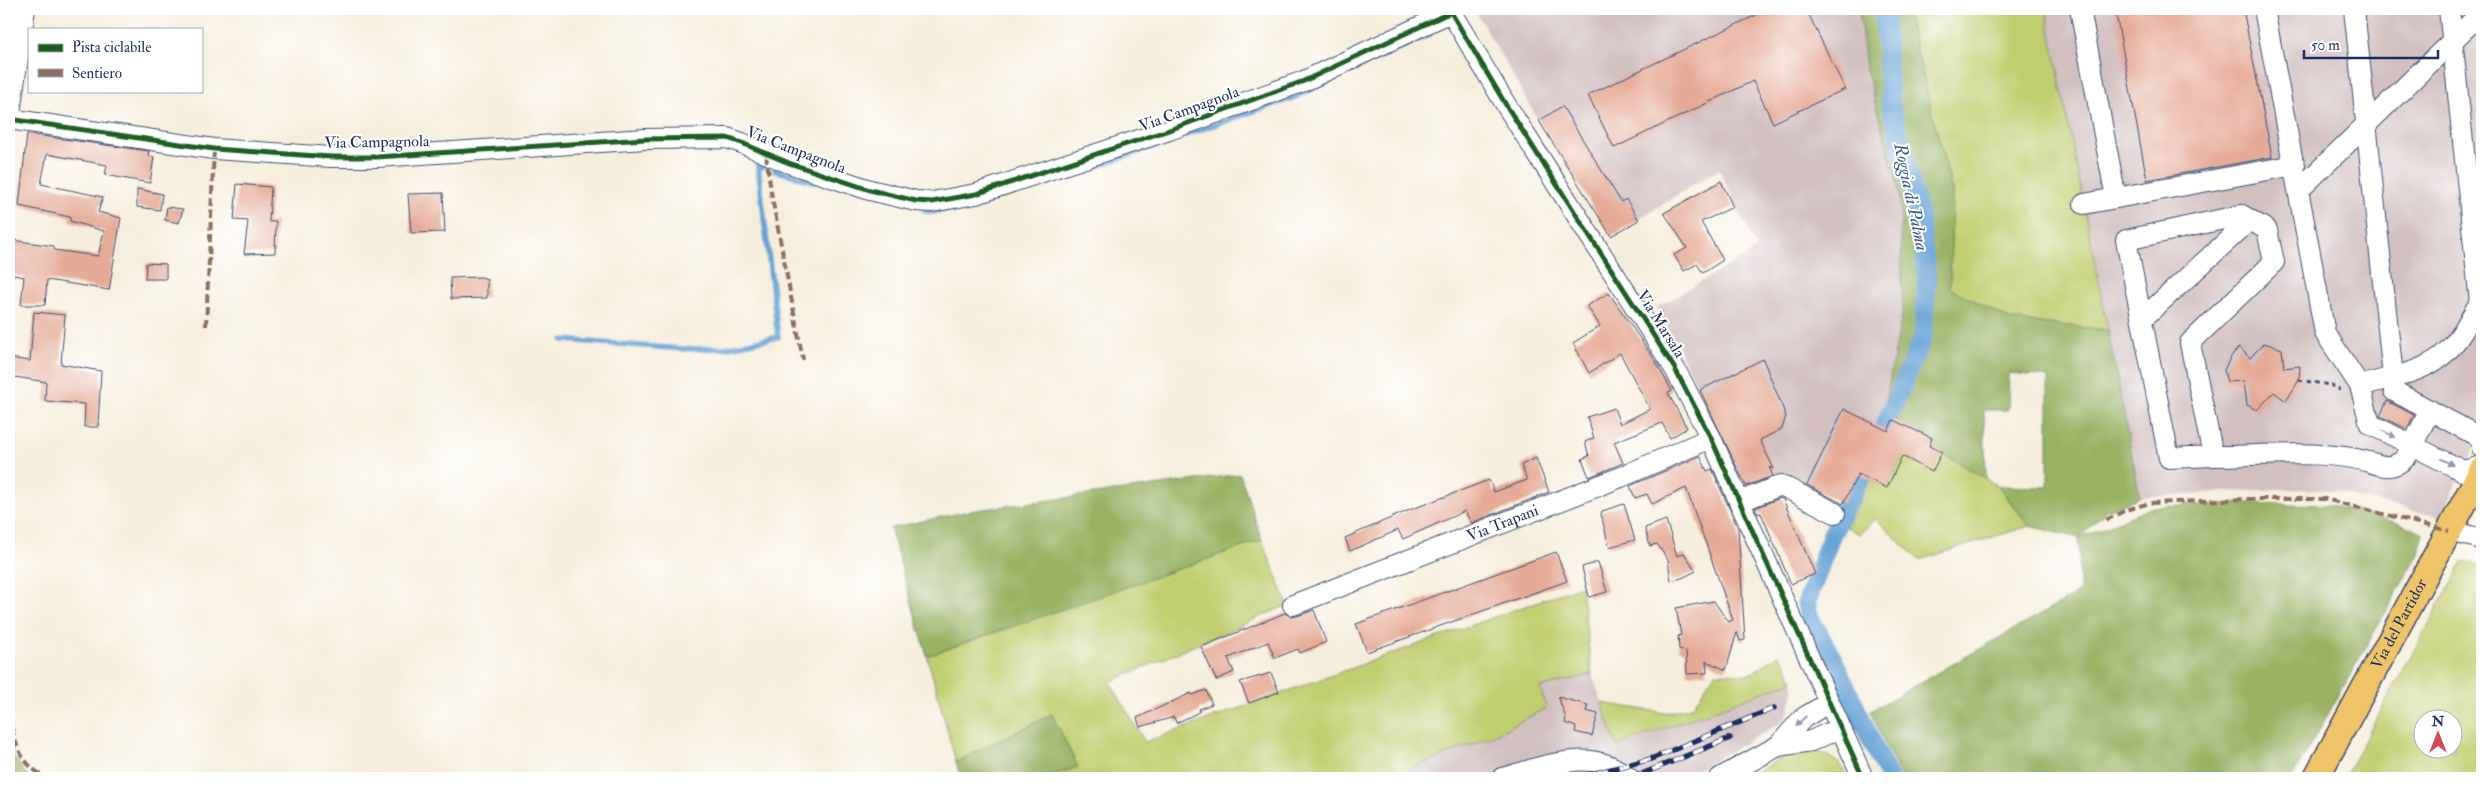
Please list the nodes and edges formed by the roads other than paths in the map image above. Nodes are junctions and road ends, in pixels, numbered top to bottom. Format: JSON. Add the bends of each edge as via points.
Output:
{"nodes":[{"id":1,"x":25,"y":9,"type":"edge"},
{"id":2,"x":2080,"y":9,"type":"edge"},
{"id":3,"x":2264,"y":9,"type":"edge"},
{"id":4,"x":2354,"y":9,"type":"edge"},
{"id":5,"x":2449,"y":9,"type":"edge"},
{"id":6,"x":1450,"y":10,"type":"edge"},
{"id":7,"x":2482,"y":12,"type":"edge"},
{"id":8,"x":2452,"y":41,"type":"junction"},
{"id":9,"x":9,"y":119,"type":"edge"},
{"id":10,"x":2366,"y":123,"type":"junction"},
{"id":11,"x":2295,"y":165,"type":"junction"},
{"id":12,"x":2299,"y":190,"type":"junction"},
{"id":13,"x":2116,"y":198,"type":"junction"},
{"id":14,"x":2084,"y":204,"type":"dead end"},
{"id":15,"x":2250,"y":220,"type":"junction"},
{"id":16,"x":2481,"y":300,"type":"edge"},
{"id":17,"x":2142,"y":319,"type":"junction"},
{"id":18,"x":2393,"y":377,"type":"junction"},
{"id":19,"x":2360,"y":386,"type":"junction"},
{"id":20,"x":2430,"y":410,"type":"junction"},
{"id":21,"x":1711,"y":438,"type":"junction"},
{"id":22,"x":2412,"y":445,"type":"junction"},
{"id":23,"x":2482,"y":448,"type":"edge"},
{"id":24,"x":2213,"y":456,"type":"junction"},
{"id":25,"x":2482,"y":466,"type":"edge"},
{"id":26,"x":2482,"y":470,"type":"edge"},
{"id":27,"x":1740,"y":502,"type":"junction"},
{"id":28,"x":1835,"y":513,"type":"dead end"},
{"id":29,"x":2449,"y":531,"type":"junction"},
{"id":30,"x":2482,"y":540,"type":"edge"},
{"id":31,"x":1293,"y":605,"type":"dead end"},
{"id":32,"x":1828,"y":703,"type":"junction"},
{"id":33,"x":1840,"y":728,"type":"junction"},
{"id":34,"x":1778,"y":746,"type":"junction"},
{"id":35,"x":1502,"y":778,"type":"edge"},
{"id":36,"x":1629,"y":778,"type":"edge"},
{"id":37,"x":1720,"y":778,"type":"edge"},
{"id":38,"x":1862,"y":778,"type":"edge"},
{"id":39,"x":2316,"y":778,"type":"edge"}],
"edges":[{"from":1,"to":9,"type":"street"},
{"from":2,"to":13,"type":"street"},
{"from":3,"to":11,"type":"street"},
{"from":4,"to":10,"type":"street"},
{"from":5,"to":8,"type":"street"},
{"from":6,"to":9,"type":"street","name":"Via Campagnola","via":[[1304,81],[976,194],[932,202],[870,190],[727,138],[635,140],[377,157],[331,156],[214,148]]},
{"from":6,"to":21,"type":"street","name":"Via Marsala","via":[[1506,105],[1675,369]]},
{"from":7,"to":8,"type":"street"},
{"from":8,"to":10,"type":"street"},
{"from":8,"to":16,"type":"street"},
{"from":10,"to":12,"type":"street"},
{"from":10,"to":18,"type":"street"},
{"from":11,"to":12,"type":"street"},
{"from":11,"to":13,"type":"street"},
{"from":12,"to":19,"type":"street","via":[[2325,333]]},
{"from":13,"to":14,"type":"street"},
{"from":15,"to":17,"type":"street"},
{"from":15,"to":17,"type":"street","via":[[2242,215],[2126,240]]},
{"from":15,"to":24,"type":"street","via":[[2267,230],[2274,262],[2190,343]]},
{"from":16,"to":18,"type":"street","via":[[2457,343],[2438,360],[2415,372]]},
{"from":17,"to":24,"type":"street","via":[[2169,458]]},
{"from":18,"to":19,"type":"street"},
{"from":18,"to":20,"type":"street","via":[[2394,391]]},
{"from":19,"to":22,"type":"street","one_way":true,"via":[[2370,424]]},
{"from":20,"to":22,"type":"street"},
{"from":20,"to":23,"type":"street","via":[[2481,438]]},
{"from":21,"to":27,"type":"street","name":"Via Marsala"},
{"from":21,"to":31,"type":"street","name":"Via Trapani","via":[[1621,477]]},
{"from":22,"to":24,"type":"street","via":[[2402,462],[2390,467],[2337,456]]},
{"from":22,"to":25,"type":"street","one_way":true,"via":[[2463,471]]},
{"from":26,"to":29,"type":"main road","name":"Via del Partidor"},
{"from":27,"to":28,"type":"street","via":[[1780,485]]},
{"from":27,"to":32,"type":"street","name":"Via Marsala"},
{"from":29,"to":30,"type":"street"},
{"from":29,"to":39,"type":"main road","name":"Via del Partidor"},
{"from":32,"to":33,"type":"street","name":"Via Marsala"},
{"from":32,"to":34,"type":"street","one_way":true,"via":[[1803,718]]},
{"from":33,"to":34,"type":"street","via":[[1811,741]]},
{"from":33,"to":38,"type":"street","name":"Via Marsala"},
{"from":34,"to":37,"type":"street"},
{"from":35,"to":36,"type":"street","via":[[1574,760],[1599,761]]}]}
